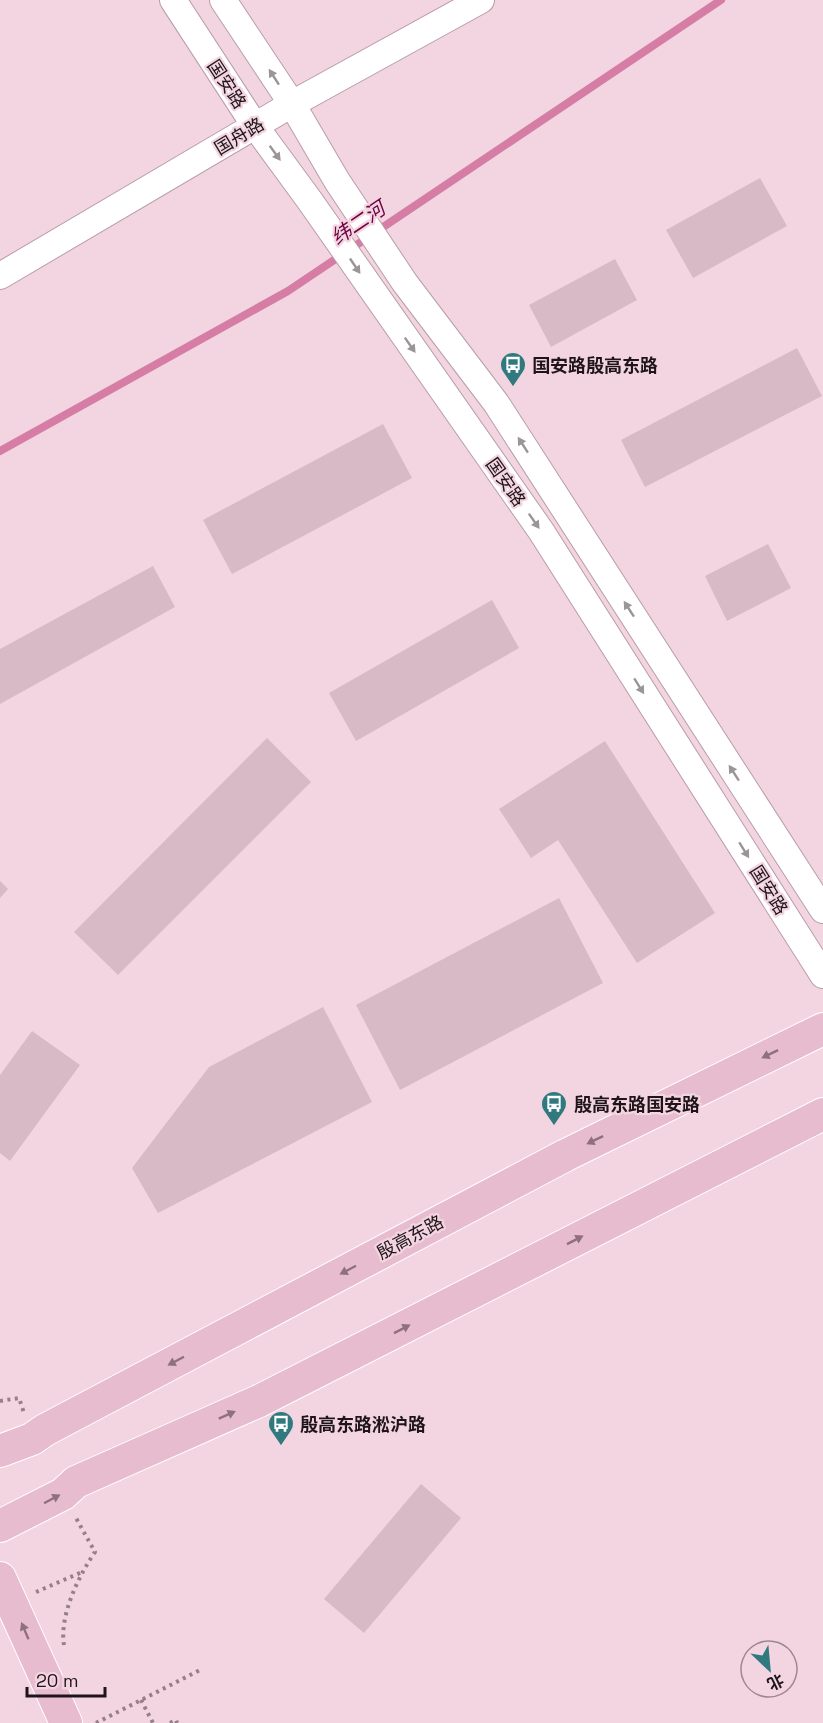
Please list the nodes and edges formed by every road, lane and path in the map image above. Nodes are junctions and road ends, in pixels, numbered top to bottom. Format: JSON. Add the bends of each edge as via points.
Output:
{"nodes":[{"id":1,"x":173,"y":0,"type":"edge"},
{"id":2,"x":223,"y":0,"type":"edge"},
{"id":3,"x":481,"y":0,"type":"edge"},
{"id":4,"x":292,"y":104,"type":"junction"},
{"id":5,"x":255,"y":126,"type":"junction"},
{"id":6,"x":0,"y":276,"type":"edge"},
{"id":7,"x":823,"y":910,"type":"edge"},
{"id":8,"x":823,"y":975,"type":"edge"},
{"id":9,"x":823,"y":1029,"type":"edge"},
{"id":10,"x":823,"y":1114,"type":"edge"},
{"id":11,"x":0,"y":1401,"type":"edge"},
{"id":12,"x":32,"y":1439,"type":"junction"},
{"id":13,"x":0,"y":1451,"type":"edge"},
{"id":14,"x":63,"y":1494,"type":"junction"},
{"id":15,"x":0,"y":1526,"type":"edge"},
{"id":16,"x":82,"y":1572,"type":"junction"},
{"id":17,"x":5,"y":1591,"type":"edge"},
{"id":18,"x":65,"y":1654,"type":"dead end"},
{"id":19,"x":202,"y":1670,"type":"dead end"},
{"id":20,"x":141,"y":1700,"type":"junction"},
{"id":21,"x":79,"y":1718,"type":"edge"},
{"id":22,"x":96,"y":1723,"type":"edge"},
{"id":23,"x":153,"y":1723,"type":"edge"},
{"id":24,"x":170,"y":1723,"type":"edge"},
{"id":25,"x":177,"y":1723,"type":"edge"}],
"edges":[{"from":1,"to":5,"type":"street","name":"国安路"},
{"from":4,"to":2,"type":"street","name":"国安路","one_way":true},
{"from":3,"to":4,"type":"street","name":"国舟路"},
{"from":4,"to":5,"type":"street","name":"国舟路"},
{"from":7,"to":4,"type":"street","name":"国安路","one_way":true,"via":[[496,403],[405,283],[337,181]]},
{"from":5,"to":6,"type":"street","name":"国舟路"},
{"from":5,"to":8,"type":"street","name":"国安路","one_way":true,"via":[[541,531]]},
{"from":9,"to":12,"type":"main road","name":"殷高东路","one_way":true,"via":[[566,1155]]},
{"from":14,"to":10,"type":"main road","one_way":true,"via":[[76,1482],[259,1401]]},
{"from":11,"to":12,"type":"path","via":[[19,1398]]},
{"from":12,"to":13,"type":"main road","name":"殷高东路"},
{"from":15,"to":14,"type":"main road","one_way":true},
{"from":14,"to":16,"type":"path","via":[[95,1552]]},
{"from":16,"to":17,"type":"path"},
{"from":16,"to":18,"type":"path","via":[[64,1620]]},
{"from":21,"to":17,"type":"main road","one_way":true},
{"from":19,"to":20,"type":"path"},
{"from":20,"to":22,"type":"path"},
{"from":20,"to":23,"type":"path"},
{"from":21,"to":22,"type":"path"},
{"from":24,"to":25,"type":"path"}]}
